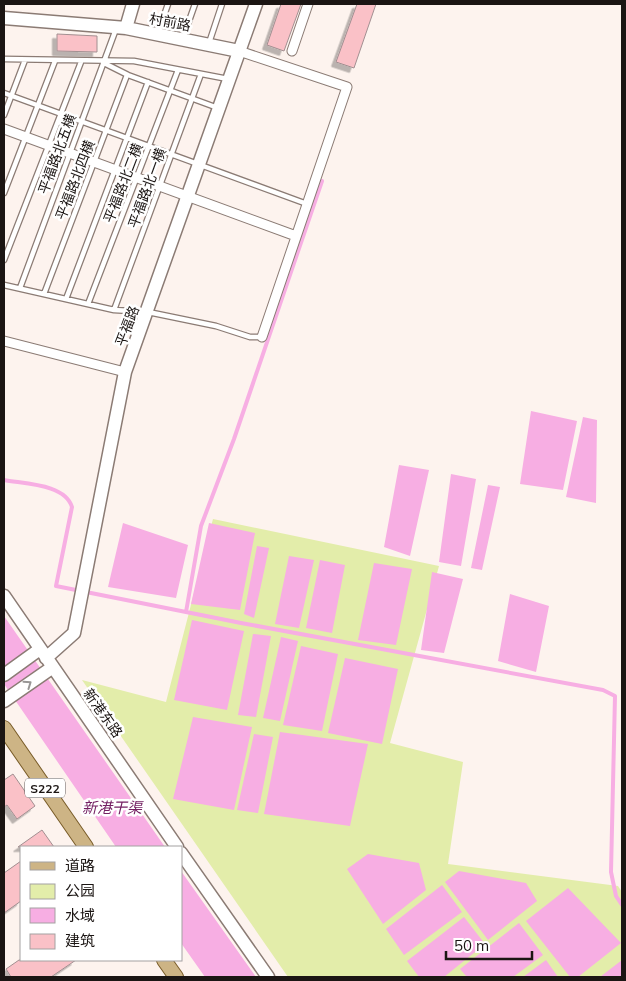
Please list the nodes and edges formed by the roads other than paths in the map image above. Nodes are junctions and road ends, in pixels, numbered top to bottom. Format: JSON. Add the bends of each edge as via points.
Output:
{"nodes":[{"id":1,"x":133,"y":4,"type":"edge"},
{"id":2,"x":168,"y":4,"type":"edge"},
{"id":3,"x":195,"y":4,"type":"edge"},
{"id":4,"x":222,"y":4,"type":"edge"},
{"id":5,"x":256,"y":4,"type":"edge"},
{"id":6,"x":308,"y":4,"type":"edge"},
{"id":7,"x":4,"y":18,"type":"edge"},
{"id":8,"x":121,"y":28,"type":"junction"},
{"id":9,"x":157,"y":34,"type":"junction"},
{"id":10,"x":182,"y":40,"type":"junction"},
{"id":11,"x":209,"y":45,"type":"junction"},
{"id":12,"x":239,"y":51,"type":"junction"},
{"id":13,"x":292,"y":51,"type":"dead end"},
{"id":14,"x":4,"y":59,"type":"edge"},
{"id":15,"x":25,"y":60,"type":"junction"},
{"id":16,"x":55,"y":61,"type":"junction"},
{"id":17,"x":81,"y":62,"type":"junction"},
{"id":18,"x":103,"y":62,"type":"junction"},
{"id":19,"x":178,"y":70,"type":"junction"},
{"id":20,"x":201,"y":74,"type":"junction"},
{"id":21,"x":126,"y":75,"type":"junction"},
{"id":22,"x":230,"y":80,"type":"junction"},
{"id":23,"x":148,"y":82,"type":"junction"},
{"id":24,"x":170,"y":90,"type":"junction"},
{"id":25,"x":4,"y":93,"type":"edge"},
{"id":26,"x":11,"y":96,"type":"junction"},
{"id":27,"x":192,"y":98,"type":"junction"},
{"id":28,"x":37,"y":105,"type":"junction"},
{"id":29,"x":220,"y":108,"type":"junction"},
{"id":30,"x":60,"y":113,"type":"junction"},
{"id":31,"x":4,"y":115,"type":"edge"},
{"id":32,"x":81,"y":122,"type":"junction"},
{"id":33,"x":4,"y":130,"type":"edge"},
{"id":34,"x":105,"y":130,"type":"junction"},
{"id":35,"x":25,"y":137,"type":"junction"},
{"id":36,"x":127,"y":138,"type":"junction"},
{"id":37,"x":47,"y":145,"type":"junction"},
{"id":38,"x":149,"y":146,"type":"junction"},
{"id":39,"x":70,"y":153,"type":"junction"},
{"id":40,"x":172,"y":154,"type":"junction"},
{"id":41,"x":94,"y":162,"type":"junction"},
{"id":42,"x":200,"y":164,"type":"junction"},
{"id":43,"x":115,"y":170,"type":"junction"},
{"id":44,"x":136,"y":178,"type":"junction"},
{"id":45,"x":160,"y":186,"type":"junction"},
{"id":46,"x":4,"y":193,"type":"edge"},
{"id":47,"x":188,"y":197,"type":"junction"},
{"id":48,"x":308,"y":204,"type":"junction"},
{"id":49,"x":296,"y":236,"type":"junction"},
{"id":50,"x":4,"y":260,"type":"edge"},
{"id":51,"x":4,"y":285,"type":"edge"},
{"id":52,"x":20,"y":288,"type":"junction"},
{"id":53,"x":44,"y":294,"type":"junction"},
{"id":54,"x":66,"y":299,"type":"junction"},
{"id":55,"x":88,"y":304,"type":"junction"},
{"id":56,"x":114,"y":310,"type":"junction"},
{"id":57,"x":148,"y":312,"type":"junction"},
{"id":58,"x":262,"y":337,"type":"joint"},
{"id":59,"x":4,"y":341,"type":"edge"},
{"id":60,"x":125,"y":372,"type":"junction"},
{"id":61,"x":4,"y":596,"type":"edge"},
{"id":62,"x":46,"y":658,"type":"junction"},
{"id":63,"x":4,"y":675,"type":"edge"},
{"id":64,"x":4,"y":701,"type":"edge"},
{"id":65,"x":4,"y":728,"type":"edge"},
{"id":66,"x":85,"y":846,"type":"edge"},
{"id":67,"x":177,"y":846,"type":"edge"},
{"id":68,"x":182,"y":854,"type":"edge"},
{"id":69,"x":165,"y":961,"type":"edge"},
{"id":70,"x":176,"y":977,"type":"edge"},
{"id":71,"x":268,"y":977,"type":"edge"}],
"edges":[{"from":1,"to":8,"type":"street"},
{"from":2,"to":9,"type":"lane"},
{"from":3,"to":10,"type":"lane"},
{"from":4,"to":11,"type":"lane"},
{"from":5,"to":12,"type":"street","name":"平福路"},
{"from":6,"to":13,"type":"street"},
{"from":7,"to":8,"type":"street","name":"村前路"},
{"from":8,"to":9,"type":"street","name":"村前路"},
{"from":8,"to":18,"type":"lane","name":"平福路北五横"},
{"from":9,"to":10,"type":"street","name":"村前路"},
{"from":10,"to":11,"type":"street","name":"村前路"},
{"from":11,"to":12,"type":"street","name":"村前路"},
{"from":12,"to":22,"type":"street","name":"平福路"},
{"from":12,"to":48,"type":"street","via":[[347,87]]},
{"from":14,"to":15,"type":"lane"},
{"from":15,"to":16,"type":"lane"},
{"from":15,"to":26,"type":"lane"},
{"from":16,"to":17,"type":"lane"},
{"from":16,"to":28,"type":"lane"},
{"from":17,"to":18,"type":"lane"},
{"from":17,"to":30,"type":"lane"},
{"from":18,"to":19,"type":"lane","via":[[134,61]]},
{"from":18,"to":21,"type":"lane"},
{"from":18,"to":32,"type":"lane","name":"平福路北五横"},
{"from":19,"to":20,"type":"lane"},
{"from":19,"to":24,"type":"lane","name":"平福路北二横"},
{"from":20,"to":22,"type":"lane"},
{"from":20,"to":27,"type":"lane","name":"平福路北一横"},
{"from":21,"to":23,"type":"lane"},
{"from":21,"to":34,"type":"lane","name":"平福路北四横"},
{"from":22,"to":29,"type":"street","name":"平福路"},
{"from":23,"to":24,"type":"lane"},
{"from":23,"to":36,"type":"lane"},
{"from":24,"to":27,"type":"lane"},
{"from":24,"to":38,"type":"lane","name":"平福路北二横"},
{"from":25,"to":26,"type":"lane"},
{"from":26,"to":28,"type":"lane"},
{"from":26,"to":31,"type":"lane"},
{"from":27,"to":29,"type":"lane"},
{"from":27,"to":40,"type":"lane","name":"平福路北一横"},
{"from":28,"to":30,"type":"lane"},
{"from":28,"to":35,"type":"lane"},
{"from":29,"to":42,"type":"street","name":"平福路"},
{"from":30,"to":32,"type":"lane"},
{"from":30,"to":37,"type":"lane"},
{"from":32,"to":34,"type":"lane"},
{"from":32,"to":39,"type":"lane","name":"平福路北五横"},
{"from":33,"to":35,"type":"street"},
{"from":34,"to":36,"type":"lane"},
{"from":34,"to":41,"type":"lane","name":"平福路北四横"},
{"from":35,"to":37,"type":"street"},
{"from":35,"to":46,"type":"lane"},
{"from":36,"to":38,"type":"lane"},
{"from":36,"to":43,"type":"lane"},
{"from":37,"to":39,"type":"street"},
{"from":37,"to":50,"type":"lane"},
{"from":38,"to":40,"type":"lane"},
{"from":38,"to":44,"type":"lane","name":"平福路北二横"},
{"from":39,"to":41,"type":"street"},
{"from":39,"to":52,"type":"lane","name":"平福路北五横"},
{"from":40,"to":42,"type":"lane"},
{"from":40,"to":45,"type":"lane","name":"平福路北一横"},
{"from":41,"to":43,"type":"street"},
{"from":41,"to":53,"type":"lane","name":"平福路北四横"},
{"from":42,"to":47,"type":"street","name":"平福路"},
{"from":42,"to":48,"type":"lane"},
{"from":43,"to":44,"type":"street"},
{"from":43,"to":54,"type":"lane"},
{"from":44,"to":45,"type":"street"},
{"from":44,"to":55,"type":"lane","name":"平福路北二横"},
{"from":45,"to":47,"type":"street"},
{"from":45,"to":56,"type":"lane","name":"平福路北一横"},
{"from":47,"to":49,"type":"street"},
{"from":47,"to":57,"type":"street","name":"平福路"},
{"from":48,"to":49,"type":"street"},
{"from":49,"to":58,"type":"street"},
{"from":51,"to":52,"type":"lane"},
{"from":52,"to":53,"type":"lane"},
{"from":53,"to":54,"type":"lane"},
{"from":54,"to":55,"type":"lane"},
{"from":55,"to":56,"type":"lane"},
{"from":56,"to":57,"type":"lane"},
{"from":57,"to":58,"type":"lane","via":[[216,326],[250,337]]},
{"from":57,"to":60,"type":"street","name":"平福路"},
{"from":59,"to":60,"type":"street"},
{"from":60,"to":62,"type":"street","name":"平福路","via":[[74,633]]},
{"from":61,"to":62,"type":"street","name":"新港东路"},
{"from":62,"to":63,"type":"street"},
{"from":64,"to":62,"type":"street","one_way":true},
{"from":62,"to":67,"type":"street","name":"新港东路"},
{"from":65,"to":66,"type":"main road","number":"S222"},
{"from":68,"to":71,"type":"street"},
{"from":69,"to":70,"type":"main road"}]}
